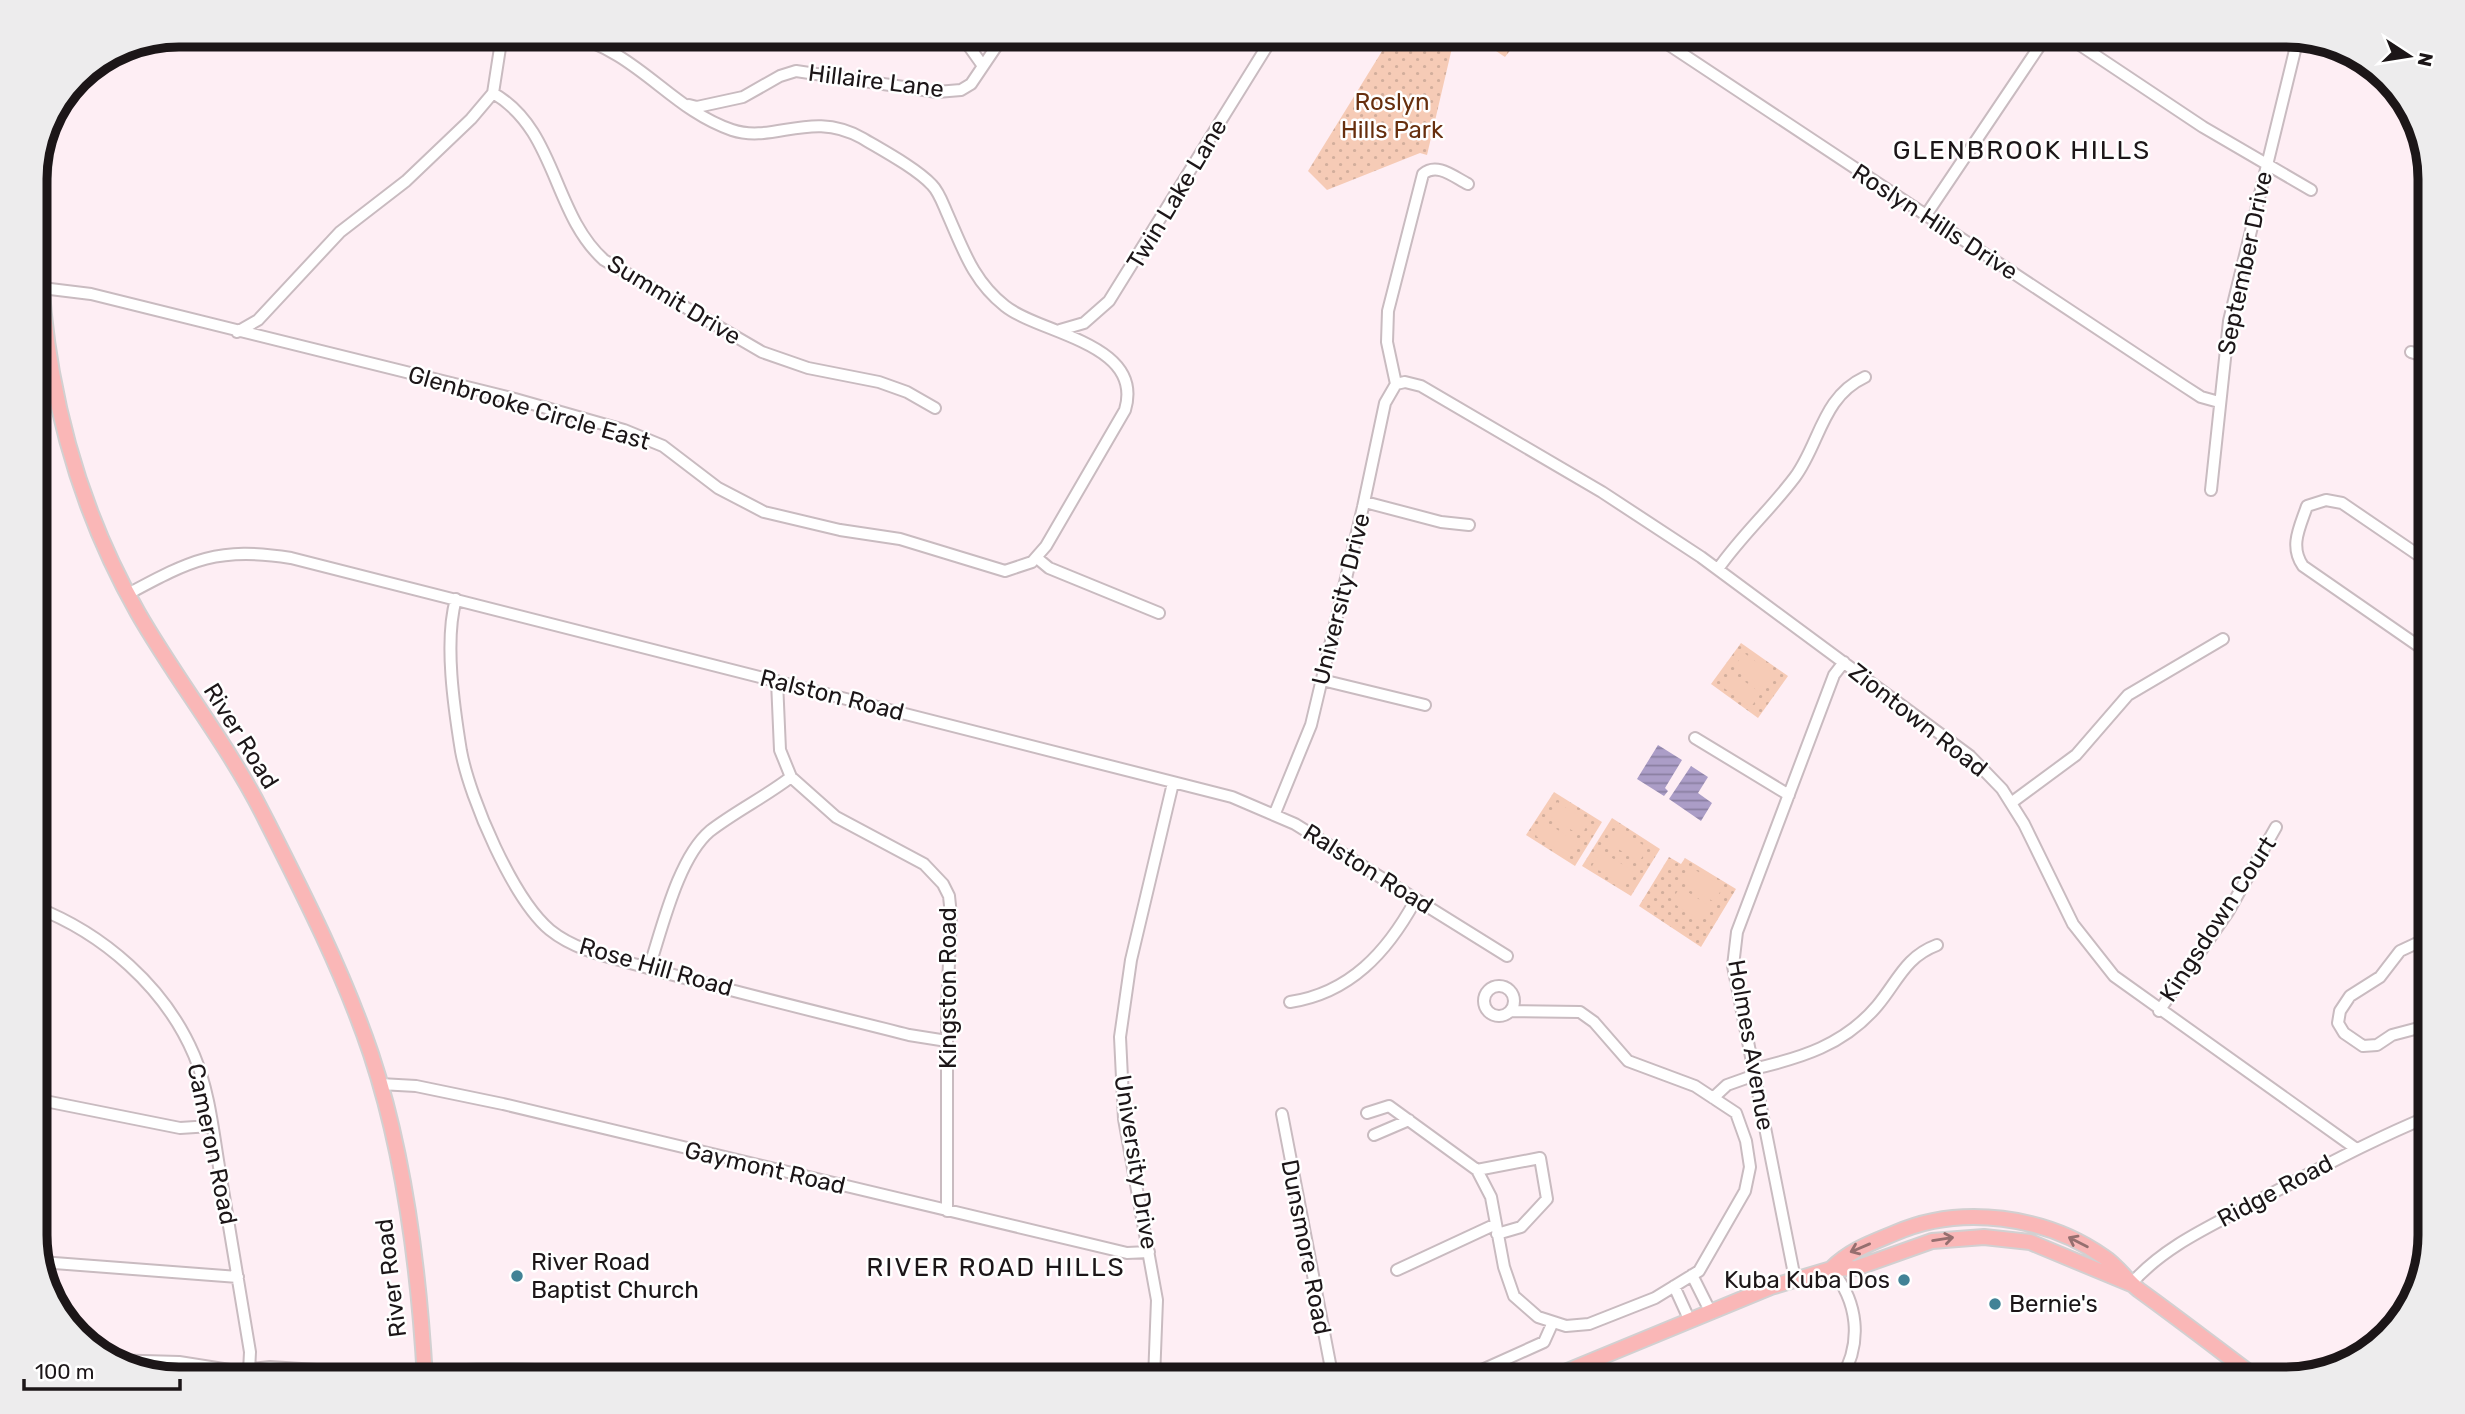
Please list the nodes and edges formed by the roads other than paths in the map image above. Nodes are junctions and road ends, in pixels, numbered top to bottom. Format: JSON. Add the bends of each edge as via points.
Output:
{"nodes":[{"id":1,"x":501,"y":47,"type":"edge"},
{"id":2,"x":603,"y":47,"type":"edge"},
{"id":3,"x":970,"y":47,"type":"edge"},
{"id":4,"x":996,"y":47,"type":"edge"},
{"id":5,"x":1268,"y":47,"type":"edge"},
{"id":6,"x":1672,"y":47,"type":"edge"},
{"id":7,"x":2039,"y":47,"type":"edge"},
{"id":8,"x":2082,"y":47,"type":"edge"},
{"id":9,"x":2296,"y":48,"type":"edge"},
{"id":10,"x":983,"y":65,"type":"junction"},
{"id":11,"x":493,"y":93,"type":"junction"},
{"id":12,"x":687,"y":104,"type":"junction"},
{"id":13,"x":2266,"y":163,"type":"junction"},
{"id":14,"x":1468,"y":184,"type":"dead end"},
{"id":15,"x":2311,"y":190,"type":"dead end"},
{"id":16,"x":1926,"y":215,"type":"junction"},
{"id":17,"x":48,"y":289,"type":"edge"},
{"id":18,"x":1060,"y":330,"type":"junction"},
{"id":19,"x":237,"y":332,"type":"junction"},
{"id":20,"x":48,"y":341,"type":"edge"},
{"id":21,"x":2411,"y":352,"type":"dead end"},
{"id":22,"x":2417,"y":352,"type":"edge"},
{"id":23,"x":51,"y":368,"type":"junction"},
{"id":24,"x":48,"y":369,"type":"edge"},
{"id":25,"x":1865,"y":377,"type":"dead end"},
{"id":26,"x":1396,"y":384,"type":"junction"},
{"id":27,"x":56,"y":391,"type":"junction"},
{"id":28,"x":48,"y":393,"type":"edge"},
{"id":29,"x":2219,"y":401,"type":"junction"},
{"id":30,"x":935,"y":408,"type":"dead end"},
{"id":31,"x":2211,"y":490,"type":"dead end"},
{"id":32,"x":1365,"y":502,"type":"junction"},
{"id":33,"x":1469,"y":525,"type":"dead end"},
{"id":34,"x":2417,"y":555,"type":"edge"},
{"id":35,"x":1037,"y":558,"type":"junction"},
{"id":36,"x":1718,"y":569,"type":"junction"},
{"id":37,"x":128,"y":594,"type":"junction"},
{"id":38,"x":456,"y":599,"type":"junction"},
{"id":39,"x":1159,"y":613,"type":"dead end"},
{"id":40,"x":2223,"y":639,"type":"dead end"},
{"id":41,"x":2417,"y":645,"type":"edge"},
{"id":42,"x":1844,"y":662,"type":"junction"},
{"id":43,"x":1322,"y":680,"type":"junction"},
{"id":44,"x":777,"y":681,"type":"junction"},
{"id":45,"x":1425,"y":705,"type":"dead end"},
{"id":46,"x":1695,"y":738,"type":"dead end"},
{"id":47,"x":791,"y":777,"type":"junction"},
{"id":48,"x":1173,"y":783,"type":"junction"},
{"id":49,"x":1789,"y":795,"type":"junction"},
{"id":50,"x":2011,"y":803,"type":"junction"},
{"id":51,"x":1275,"y":813,"type":"junction"},
{"id":52,"x":2276,"y":827,"type":"dead end"},
{"id":53,"x":1415,"y":901,"type":"junction"},
{"id":54,"x":48,"y":913,"type":"edge"},
{"id":55,"x":2418,"y":943,"type":"edge"},
{"id":56,"x":1937,"y":945,"type":"dead end"},
{"id":57,"x":1507,"y":956,"type":"dead end"},
{"id":58,"x":649,"y":968,"type":"junction"},
{"id":59,"x":1290,"y":1002,"type":"dead end"},
{"id":60,"x":1511,"y":1011,"type":"dead end"},
{"id":61,"x":2159,"y":1011,"type":"junction"},
{"id":62,"x":2418,"y":1028,"type":"edge"},
{"id":63,"x":947,"y":1041,"type":"junction"},
{"id":64,"x":1754,"y":1072,"type":"junction"},
{"id":65,"x":380,"y":1084,"type":"junction"},
{"id":66,"x":1713,"y":1098,"type":"junction"},
{"id":67,"x":48,"y":1102,"type":"edge"},
{"id":68,"x":1367,"y":1113,"type":"dead end"},
{"id":69,"x":1282,"y":1114,"type":"dead end"},
{"id":70,"x":1409,"y":1120,"type":"junction"},
{"id":71,"x":2418,"y":1121,"type":"edge"},
{"id":72,"x":211,"y":1126,"type":"junction"},
{"id":73,"x":1374,"y":1135,"type":"dead end"},
{"id":74,"x":2356,"y":1148,"type":"junction"},
{"id":75,"x":1477,"y":1170,"type":"junction"},
{"id":76,"x":947,"y":1211,"type":"junction"},
{"id":77,"x":1497,"y":1229,"type":"junction"},
{"id":78,"x":1149,"y":1252,"type":"junction"},
{"id":79,"x":51,"y":1263,"type":"edge"},
{"id":80,"x":1831,"y":1269,"type":"junction"},
{"id":81,"x":1396,"y":1270,"type":"dead end"},
{"id":82,"x":1692,"y":1275,"type":"junction"},
{"id":83,"x":238,"y":1277,"type":"junction"},
{"id":84,"x":1795,"y":1279,"type":"junction"},
{"id":85,"x":2131,"y":1284,"type":"junction"},
{"id":86,"x":1674,"y":1286,"type":"junction"},
{"id":87,"x":1710,"y":1311,"type":"junction"},
{"id":88,"x":1689,"y":1319,"type":"junction"},
{"id":89,"x":1553,"y":1322,"type":"junction"},
{"id":90,"x":142,"y":1361,"type":"edge"},
{"id":91,"x":200,"y":1367,"type":"edge"},
{"id":92,"x":251,"y":1367,"type":"edge"},
{"id":93,"x":425,"y":1367,"type":"edge"},
{"id":94,"x":1155,"y":1367,"type":"edge"},
{"id":95,"x":1331,"y":1367,"type":"edge"},
{"id":96,"x":1489,"y":1367,"type":"edge"},
{"id":97,"x":1576,"y":1367,"type":"edge"},
{"id":98,"x":1847,"y":1367,"type":"edge"},
{"id":99,"x":2243,"y":1367,"type":"edge"}],
"edges":[{"from":1,"to":11,"type":"street"},
{"from":2,"to":12,"type":"street"},
{"from":3,"to":10,"type":"street"},
{"from":4,"to":10,"type":"street","name":"Hillaire Lane"},
{"from":5,"to":18,"type":"street","name":"Twin Lake Lane","via":[[1110,301],[1084,323]]},
{"from":6,"to":16,"type":"street","name":"Roslyn Hills Drive"},
{"from":7,"to":16,"type":"street"},
{"from":8,"to":13,"type":"street"},
{"from":9,"to":13,"type":"street","name":"September Drive"},
{"from":10,"to":12,"type":"street","name":"Hillaire Lane","via":[[968,86],[951,93],[865,84],[801,71],[785,74],[743,97],[697,107]]},
{"from":11,"to":19,"type":"street","via":[[406,181],[340,232],[258,320]]},
{"from":11,"to":30,"type":"street","name":"Summit Drive","via":[[531,126],[573,222],[604,260],[762,352],[808,369],[880,382]]},
{"from":12,"to":18,"type":"street","via":[[712,121],[744,133],[810,125],[859,137],[933,186],[966,261],[988,291],[1020,315]]},
{"from":13,"to":15,"type":"street"},
{"from":13,"to":29,"type":"street","name":"September Drive","via":[[2230,321]]},
{"from":14,"to":26,"type":"street","via":[[1439,169],[1423,174],[1388,311],[1387,342]]},
{"from":16,"to":29,"type":"street","name":"Roslyn Hills Drive","via":[[2183,386]]},
{"from":17,"to":19,"type":"street","name":"Glenbrooke Circle East","via":[[91,294]]},
{"from":18,"to":35,"type":"street","via":[[1111,359],[1126,385],[1127,404]]},
{"from":19,"to":35,"type":"street","name":"Glenbrooke Circle East","via":[[624,430],[663,446],[718,488],[764,512],[900,538],[1005,571]]},
{"from":20,"to":23,"type":"main road","name":"River Road"},
{"from":21,"to":22,"type":"street"},
{"from":23,"to":24,"type":"street"},
{"from":23,"to":27,"type":"main road","name":"River Road"},
{"from":25,"to":36,"type":"street","via":[[1836,399],[1794,478]]},
{"from":26,"to":32,"type":"street","name":"University Drive","via":[[1385,403]]},
{"from":26,"to":36,"type":"street","name":"Ziontown Road","via":[[1422,386],[1602,492]]},
{"from":27,"to":28,"type":"street"},
{"from":27,"to":37,"type":"main road","name":"River Road","via":[[83,489]]},
{"from":29,"to":31,"type":"street","name":"September Drive"},
{"from":32,"to":33,"type":"street"},
{"from":32,"to":43,"type":"street","name":"University Drive"},
{"from":34,"to":41,"type":"street","via":[[2342,503],[2326,500],[2307,506],[2295,542],[2303,566]]},
{"from":35,"to":39,"type":"street","via":[[1048,568]]},
{"from":36,"to":42,"type":"street","name":"Ziontown Road"},
{"from":37,"to":38,"type":"street","name":"Ralston Road","via":[[192,562],[239,552],[291,558]]},
{"from":37,"to":65,"type":"main road","name":"River Road","via":[[260,809],[346,989]]},
{"from":38,"to":44,"type":"street","name":"Ralston Road"},
{"from":38,"to":58,"type":"street","name":"Rose Hill Road","via":[[451,629],[453,681],[464,766],[517,889],[534,914],[561,938]]},
{"from":40,"to":50,"type":"street","via":[[2128,695],[2076,755]]},
{"from":42,"to":49,"type":"street","name":"Holmes Avenue","via":[[1834,675]]},
{"from":42,"to":50,"type":"street","name":"Ziontown Road","via":[[1970,756]]},
{"from":43,"to":45,"type":"street"},
{"from":43,"to":51,"type":"street","name":"University Drive","via":[[1301,754]]},
{"from":44,"to":47,"type":"street","name":"Kingston Road","via":[[780,750]]},
{"from":44,"to":48,"type":"street","name":"Ralston Road"},
{"from":46,"to":49,"type":"street"},
{"from":47,"to":58,"type":"street","via":[[701,841],[672,899]]},
{"from":47,"to":63,"type":"street","name":"Kingston Road","via":[[836,817],[924,864],[946,889],[951,915]]},
{"from":48,"to":51,"type":"street","name":"Ralston Road"},
{"from":48,"to":78,"type":"street","name":"University Drive","via":[[1131,960],[1120,1037],[1124,1119]]},
{"from":49,"to":64,"type":"street","name":"Holmes Avenue","via":[[1734,946],[1733,966]]},
{"from":50,"to":61,"type":"street","name":"Ziontown Road","via":[[2084,941],[2114,976]]},
{"from":51,"to":53,"type":"street","name":"Ralston Road"},
{"from":52,"to":61,"type":"street","name":"Kingsdown Court","via":[[2228,912]]},
{"from":53,"to":57,"type":"street","name":"Ralston Road"},
{"from":53,"to":59,"type":"street","via":[[1371,965],[1310,999]]},
{"from":54,"to":72,"type":"street","name":"Cameron Road","via":[[85,931],[155,992],[194,1056]]},
{"from":55,"to":62,"type":"street","via":[[2400,951],[2380,977],[2350,996],[2338,1023],[2363,1046]]},
{"from":56,"to":64,"type":"street","via":[[1913,957],[1878,1005],[1847,1034],[1809,1054]]},
{"from":58,"to":63,"type":"street","name":"Rose Hill Road"},
{"from":60,"to":66,"type":"street","via":[[1580,1012],[1594,1021],[1628,1061],[1695,1086]]},
{"from":61,"to":74,"type":"street","name":"Ziontown Road"},
{"from":63,"to":76,"type":"street","name":"Kingston Road"},
{"from":64,"to":66,"type":"street"},
{"from":64,"to":84,"type":"street","name":"Holmes Avenue"},
{"from":65,"to":76,"type":"street","name":"Gaymont Road","via":[[416,1086],[503,1104]]},
{"from":65,"to":93,"type":"main road","name":"River Road","via":[[406,1210]]},
{"from":66,"to":82,"type":"street","via":[[1736,1113],[1750,1167],[1745,1191],[1699,1271]]},
{"from":67,"to":72,"type":"street","via":[[180,1128]]},
{"from":68,"to":70,"type":"street","via":[[1389,1105]]},
{"from":69,"to":95,"type":"street","name":"Dunsmore Road"},
{"from":70,"to":73,"type":"street"},
{"from":70,"to":75,"type":"street"},
{"from":71,"to":74,"type":"street","name":"Ridge Road"},
{"from":72,"to":83,"type":"street","name":"Cameron Road"},
{"from":74,"to":85,"type":"street","name":"Ridge Road","via":[[2206,1228],[2152,1262]]},
{"from":75,"to":77,"type":"street","via":[[1491,1197]]},
{"from":75,"to":77,"type":"street","via":[[1540,1158],[1547,1199],[1521,1227]]},
{"from":76,"to":78,"type":"street","name":"Gaymont Road","via":[[1128,1253]]},
{"from":77,"to":81,"type":"street"},
{"from":77,"to":89,"type":"street","via":[[1514,1296],[1538,1317]]},
{"from":78,"to":94,"type":"street","name":"University Drive","via":[[1158,1311]]},
{"from":79,"to":83,"type":"street"},
{"from":80,"to":84,"type":"main road"},
{"from":80,"to":85,"type":"main road","via":[[1856,1268],[1932,1241],[1984,1237],[2047,1246]]},
{"from":80,"to":98,"type":"street","via":[[1846,1290],[1856,1331]]},
{"from":82,"to":86,"type":"street"},
{"from":82,"to":87,"type":"street"},
{"from":83,"to":92,"type":"street","name":"Cameron Road"},
{"from":84,"to":87,"type":"main road"},
{"from":85,"to":99,"type":"main road"},
{"from":86,"to":88,"type":"street"},
{"from":86,"to":89,"type":"street","via":[[1589,1324]]},
{"from":87,"to":88,"type":"main road"},
{"from":88,"to":97,"type":"main road"},
{"from":89,"to":96,"type":"street","via":[[1544,1342]]},
{"from":90,"to":91,"type":"street"}]}
